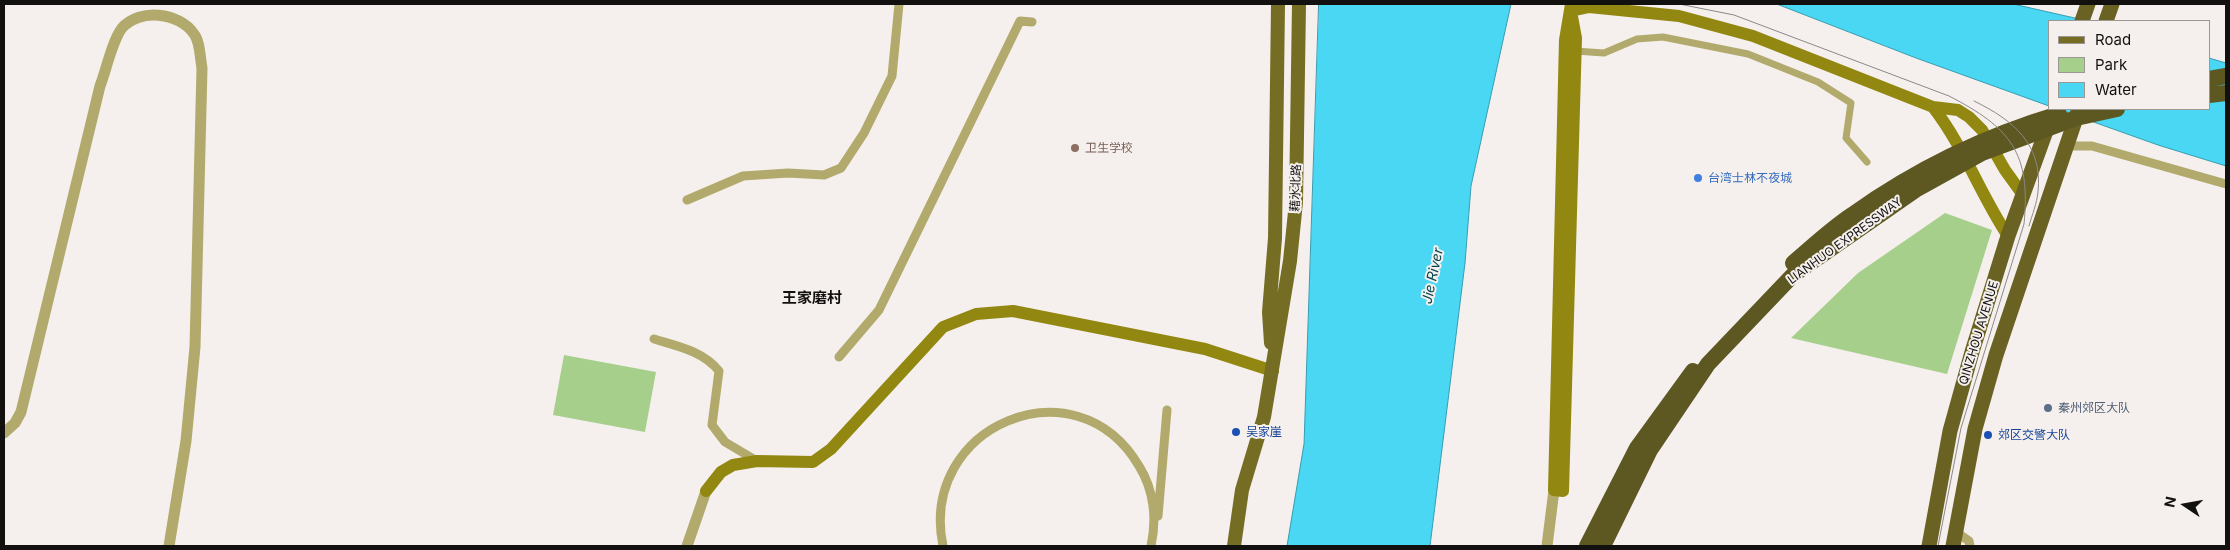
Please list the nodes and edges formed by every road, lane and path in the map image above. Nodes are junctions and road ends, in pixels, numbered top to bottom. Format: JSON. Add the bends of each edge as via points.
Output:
{"nodes":[{"id":1,"x":899,"y":4,"type":"edge"},
{"id":2,"x":1278,"y":4,"type":"edge"},
{"id":3,"x":1299,"y":4,"type":"edge"},
{"id":4,"x":2112,"y":4,"type":"edge"},
{"id":5,"x":1571,"y":7,"type":"edge"},
{"id":6,"x":2107,"y":20,"type":"edge"},
{"id":7,"x":1032,"y":22,"type":"dead end"},
{"id":8,"x":1575,"y":51,"type":"junction"},
{"id":9,"x":2226,"y":76,"type":"edge"},
{"id":10,"x":2210,"y":79,"type":"edge"},
{"id":11,"x":2226,"y":92,"type":"edge"},
{"id":12,"x":2210,"y":95,"type":"edge"},
{"id":13,"x":1933,"y":107,"type":"junction"},
{"id":14,"x":2053,"y":110,"type":"edge"},
{"id":15,"x":2073,"y":110,"type":"edge"},
{"id":16,"x":2077,"y":110,"type":"edge"},
{"id":17,"x":2112,"y":110,"type":"edge"},
{"id":18,"x":2066,"y":146,"type":"junction"},
{"id":19,"x":1866,"y":162,"type":"dead end"},
{"id":20,"x":1912,"y":184,"type":"junction"},
{"id":21,"x":2226,"y":184,"type":"edge"},
{"id":22,"x":2023,"y":195,"type":"junction"},
{"id":23,"x":687,"y":200,"type":"dead end"},
{"id":24,"x":2008,"y":236,"type":"junction"},
{"id":25,"x":654,"y":339,"type":"dead end"},
{"id":26,"x":839,"y":357,"type":"dead end"},
{"id":27,"x":1273,"y":371,"type":"junction"},
{"id":28,"x":1167,"y":410,"type":"dead end"},
{"id":29,"x":4,"y":433,"type":"edge"},
{"id":30,"x":757,"y":461,"type":"junction"},
{"id":31,"x":1634,"y":467,"type":"junction"},
{"id":32,"x":1554,"y":490,"type":"junction"},
{"id":33,"x":706,"y":491,"type":"joint"},
{"id":34,"x":1955,"y":539,"type":"edge"},
{"id":35,"x":169,"y":546,"type":"edge"},
{"id":36,"x":687,"y":546,"type":"edge"},
{"id":37,"x":943,"y":546,"type":"edge"},
{"id":38,"x":1151,"y":546,"type":"edge"},
{"id":39,"x":1156,"y":546,"type":"edge"},
{"id":40,"x":1234,"y":546,"type":"edge"},
{"id":41,"x":1547,"y":546,"type":"edge"},
{"id":42,"x":1587,"y":546,"type":"edge"},
{"id":43,"x":1603,"y":546,"type":"edge"},
{"id":44,"x":1929,"y":546,"type":"edge"},
{"id":45,"x":1970,"y":546,"type":"edge"}],
"edges":[{"from":1,"to":23,"type":"street","via":[[892,76],[864,132],[841,168],[824,175],[743,176]]},
{"from":2,"to":27,"type":"main road","name":"藉水北路","via":[[1275,238],[1269,312]]},
{"from":3,"to":27,"type":"main road","name":"藉水北路","via":[[1296,202]]},
{"from":4,"to":6,"type":"highway"},
{"from":5,"to":8,"type":"main road"},
{"from":5,"to":13,"type":"main road","via":[[1679,16],[1753,36]]},
{"from":5,"to":32,"type":"main road","via":[[1565,40]]},
{"from":7,"to":26,"type":"street","via":[[1020,21],[879,310]]},
{"from":8,"to":19,"type":"street","via":[[1604,53],[1637,39],[1663,37],[1748,54],[1818,82],[1852,103],[1846,138]]},
{"from":8,"to":32,"type":"main road","via":[[1564,490]]},
{"from":9,"to":10,"type":"highway"},
{"from":11,"to":12,"type":"highway"},
{"from":13,"to":22,"type":"main road","via":[[1958,110],[1969,117],[1982,130]]},
{"from":13,"to":24,"type":"main road","via":[[1952,131]]},
{"from":14,"to":22,"type":"highway","name":"QINZHOU AVENUE"},
{"from":15,"to":20,"type":"highway","name":"LIANHUO EXPRESSWAY","via":[[2023,124],[1980,142]]},
{"from":16,"to":18,"type":"highway","name":"QINZHOU AVENUE"},
{"from":17,"to":20,"type":"highway","name":"LIANHUO EXPRESSWAY","via":[[2076,118],[1982,153]]},
{"from":18,"to":21,"type":"street","via":[[2092,146]]},
{"from":18,"to":34,"type":"highway","name":"QINZHOU AVENUE","via":[[1996,355],[1975,429]]},
{"from":20,"to":31,"type":"highway","name":"LIANHUO EXPRESSWAY","via":[[1793,275],[1708,364],[1643,449]]},
{"from":22,"to":24,"type":"highway","name":"QINZHOU AVENUE"},
{"from":24,"to":44,"type":"highway","name":"QINZHOU AVENUE","via":[[1950,431]]},
{"from":25,"to":30,"type":"street","via":[[688,350],[711,361],[719,370],[712,425],[725,442]]},
{"from":27,"to":30,"type":"main road","via":[[1205,349],[1013,311],[976,314],[943,327],[831,449],[812,462]]},
{"from":27,"to":40,"type":"main road","name":"藉水北路","via":[[1264,417],[1242,490]]},
{"from":28,"to":39,"type":"street"},
{"from":29,"to":35,"type":"street","via":[[22,412],[100,86],[116,41],[128,22],[138,17],[167,16],[184,24],[195,35],[202,68],[195,347],[186,441]]},
{"from":30,"to":33,"type":"main road","via":[[733,465],[721,472]]},
{"from":31,"to":42,"type":"highway","name":"LIANHUO EXPRESSWAY"},
{"from":31,"to":43,"type":"highway","name":"LIANHUO EXPRESSWAY"},
{"from":32,"to":41,"type":"street"},
{"from":33,"to":36,"type":"street"},
{"from":34,"to":45,"type":"street","via":[[1969,541]]},
{"from":37,"to":38,"type":"street","via":[[941,502],[950,474],[966,450],[982,434],[1003,422],[1025,415],[1048,413],[1071,415],[1093,423],[1129,451],[1151,492],[1154,516]]}]}
